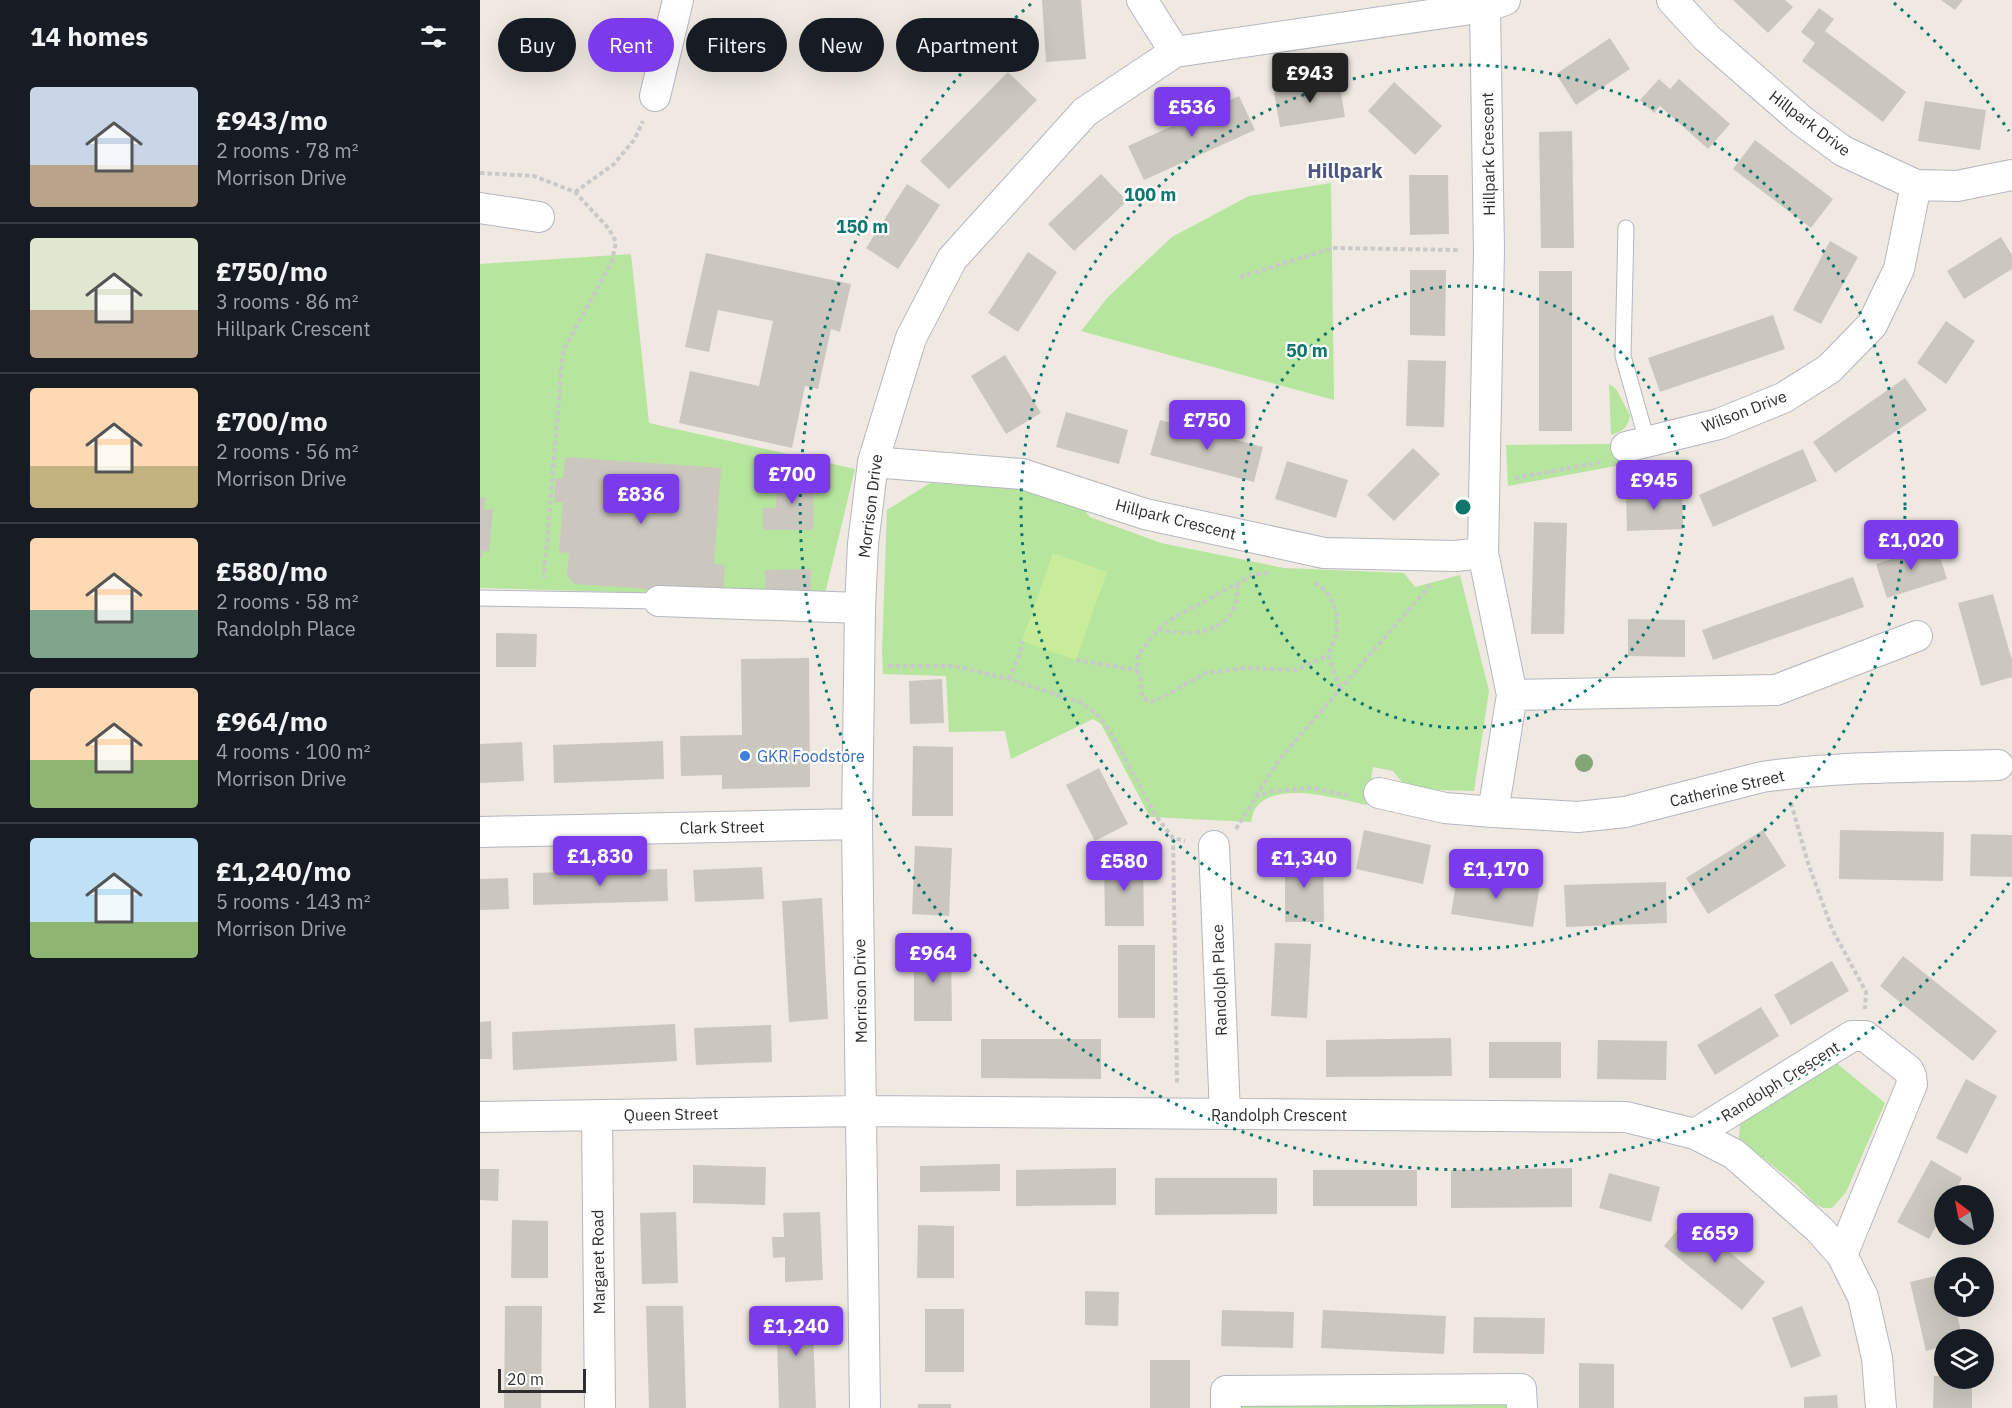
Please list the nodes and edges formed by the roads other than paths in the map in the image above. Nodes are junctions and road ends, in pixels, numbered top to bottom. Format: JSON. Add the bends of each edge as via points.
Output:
{"nodes":[{"id":1,"x":678,"y":0,"type":"edge"},
{"id":2,"x":1142,"y":0,"type":"edge"},
{"id":3,"x":1672,"y":0,"type":"edge"},
{"id":4,"x":1495,"y":4,"type":"edge"},
{"id":5,"x":1175,"y":52,"type":"junction"},
{"id":6,"x":655,"y":96,"type":"road end"},
{"id":7,"x":2012,"y":175,"type":"edge"},
{"id":8,"x":1916,"y":185,"type":"junction"},
{"id":9,"x":480,"y":208,"type":"edge"},
{"id":10,"x":539,"y":217,"type":"dead end"},
{"id":11,"x":1626,"y":228,"type":"dead end"},
{"id":12,"x":1636,"y":444,"type":"joint"},
{"id":13,"x":873,"y":462,"type":"junction"},
{"id":14,"x":1469,"y":555,"type":"junction"},
{"id":15,"x":480,"y":598,"type":"edge"},
{"id":16,"x":659,"y":601,"type":"joint"},
{"id":17,"x":860,"y":608,"type":"junction"},
{"id":18,"x":1917,"y":636,"type":"dead end"},
{"id":19,"x":1512,"y":695,"type":"junction"},
{"id":20,"x":1998,"y":765,"type":"dead end"},
{"id":21,"x":1379,"y":793,"type":"road end"},
{"id":22,"x":1493,"y":812,"type":"junction"},
{"id":23,"x":856,"y":824,"type":"junction"},
{"id":24,"x":480,"y":832,"type":"edge"},
{"id":25,"x":1214,"y":846,"type":"road end"},
{"id":26,"x":862,"y":1111,"type":"junction"},
{"id":27,"x":1225,"y":1114,"type":"junction"},
{"id":28,"x":597,"y":1115,"type":"junction"},
{"id":29,"x":480,"y":1116,"type":"edge"},
{"id":30,"x":1695,"y":1134,"type":"junction"},
{"id":31,"x":1842,"y":1255,"type":"junction"},
{"id":32,"x":600,"y":1408,"type":"edge"},
{"id":33,"x":865,"y":1408,"type":"edge"},
{"id":34,"x":1226,"y":1408,"type":"edge"},
{"id":35,"x":1522,"y":1408,"type":"edge"},
{"id":36,"x":1881,"y":1408,"type":"edge"}],
"edges":[{"from":1,"to":6,"type":"street"},
{"from":2,"to":5,"type":"street"},
{"from":3,"to":8,"type":"street","name":"Hillpark Drive","via":[[1707,38],[1801,120],[1843,151]]},
{"from":4,"to":5,"type":"street","name":"Morrison Drive"},
{"from":4,"to":14,"type":"street","name":"Hillpark Crescent","via":[[1485,484]]},
{"from":5,"to":13,"type":"street","name":"Morrison Drive","via":[[1085,112],[952,259],[911,338]]},
{"from":7,"to":8,"type":"street","name":"Hillpark Drive","via":[[1957,186]]},
{"from":8,"to":12,"type":"street","name":"Wilson Drive","via":[[1899,269],[1872,325],[1829,369],[1783,398],[1719,424]]},
{"from":9,"to":10,"type":"street"},
{"from":11,"to":12,"type":"lane","via":[[1623,356]]},
{"from":13,"to":14,"type":"street","name":"Hillpark Crescent","via":[[1022,474],[1145,514],[1324,553]]},
{"from":13,"to":17,"type":"street","name":"Morrison Drive"},
{"from":14,"to":19,"type":"street","name":"Hillpark Crescent"},
{"from":15,"to":16,"type":"lane"},
{"from":16,"to":17,"type":"street"},
{"from":17,"to":23,"type":"street","name":"Morrison Drive"},
{"from":18,"to":19,"type":"street","via":[[1776,690]]},
{"from":19,"to":22,"type":"street"},
{"from":20,"to":22,"type":"street","name":"Catherine Street","via":[[1782,774],[1625,812],[1578,817]]},
{"from":21,"to":22,"type":"street","via":[[1445,808]]},
{"from":23,"to":24,"type":"street","name":"Clark Street"},
{"from":23,"to":26,"type":"street","name":"Morrison Drive"},
{"from":25,"to":27,"type":"street","name":"Randolph Place"},
{"from":26,"to":27,"type":"street","name":"Randolph Crescent"},
{"from":26,"to":28,"type":"street","name":"Queen Street"},
{"from":26,"to":33,"type":"street","name":"Morrison Drive"},
{"from":27,"to":30,"type":"street","name":"Randolph Crescent","via":[[1626,1117]]},
{"from":28,"to":29,"type":"street","name":"Queen Street"},
{"from":28,"to":32,"type":"street","name":"Margaret Road"},
{"from":30,"to":31,"type":"street","name":"Randolph Crescent","via":[[1734,1154],[1819,1229]]},
{"from":30,"to":31,"type":"street","name":"Randolph Crescent","via":[[1852,1036],[1864,1036],[1908,1070],[1912,1084]]},
{"from":31,"to":36,"type":"street","name":"Randolph Crescent","via":[[1863,1297],[1877,1358]]},
{"from":34,"to":35,"type":"street","via":[[1226,1391],[1521,1389]]}]}
